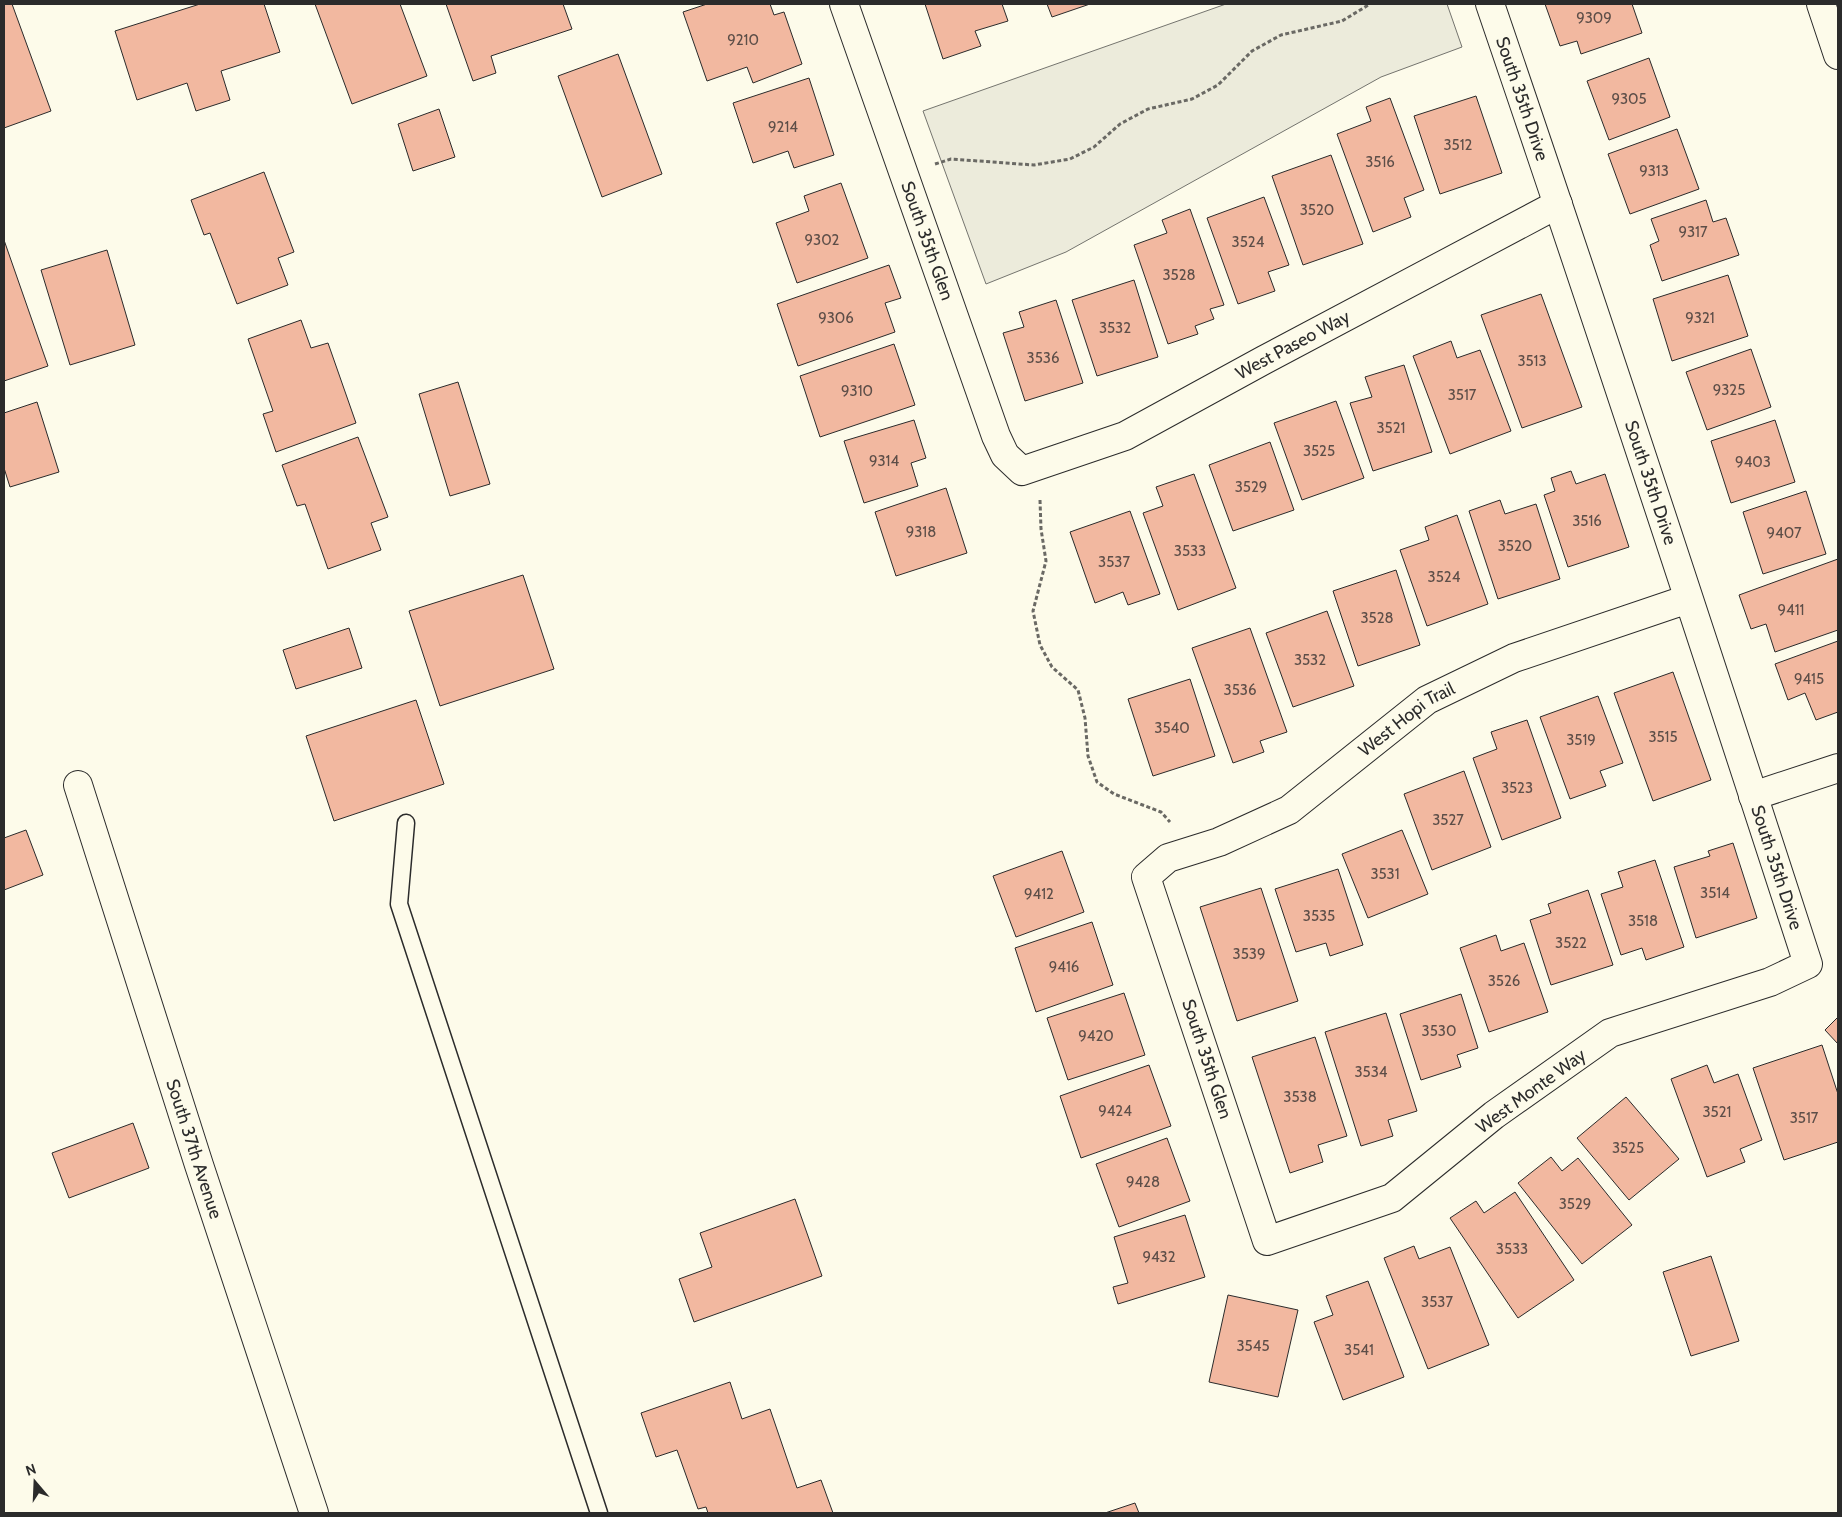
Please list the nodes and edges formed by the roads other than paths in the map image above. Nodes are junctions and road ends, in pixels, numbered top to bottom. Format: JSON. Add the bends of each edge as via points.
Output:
{"nodes":[{"id":1,"x":844,"y":4,"type":"edge"},
{"id":2,"x":1490,"y":4,"type":"edge"},
{"id":3,"x":1821,"y":4,"type":"edge"},
{"id":4,"x":1838,"y":55,"type":"edge"},
{"id":5,"x":1558,"y":204,"type":"junction"},
{"id":6,"x":1031,"y":468,"type":"joint"},
{"id":7,"x":1688,"y":600,"type":"junction"},
{"id":8,"x":1838,"y":768,"type":"edge"},
{"id":9,"x":78,"y":784,"type":"dead end"},
{"id":10,"x":1753,"y":796,"type":"junction"},
{"id":11,"x":406,"y":823,"type":"dead end"},
{"id":12,"x":1146,"y":877,"type":"joint"},
{"id":13,"x":1808,"y":964,"type":"joint"},
{"id":14,"x":1267,"y":1241,"type":"joint"},
{"id":15,"x":314,"y":1513,"type":"edge"},
{"id":16,"x":599,"y":1513,"type":"edge"}],
"edges":[{"from":1,"to":6,"type":"street","name":"South 35th Glen","via":[[996,436],[1005,455]]},
{"from":2,"to":5,"type":"street","name":"South 35th Drive"},
{"from":3,"to":4,"type":"street"},
{"from":5,"to":6,"type":"street","name":"West Paseo Way","via":[[1125,436]]},
{"from":5,"to":7,"type":"street","name":"South 35th Drive"},
{"from":7,"to":10,"type":"street","name":"South 35th Drive"},
{"from":7,"to":12,"type":"street","name":"West Hopi Trail","via":[[1514,658],[1427,700],[1289,810],[1219,842],[1168,858]]},
{"from":8,"to":10,"type":"street"},
{"from":9,"to":15,"type":"street","name":"South 37th Avenue"},
{"from":10,"to":13,"type":"street","name":"South 35th Drive"},
{"from":11,"to":16,"type":"lane","via":[[399,904]]},
{"from":12,"to":14,"type":"street","name":"South 35th Glen"},
{"from":13,"to":14,"type":"street","name":"West Monte Way","via":[[1770,982],[1610,1034],[1494,1115],[1392,1198]]}]}
